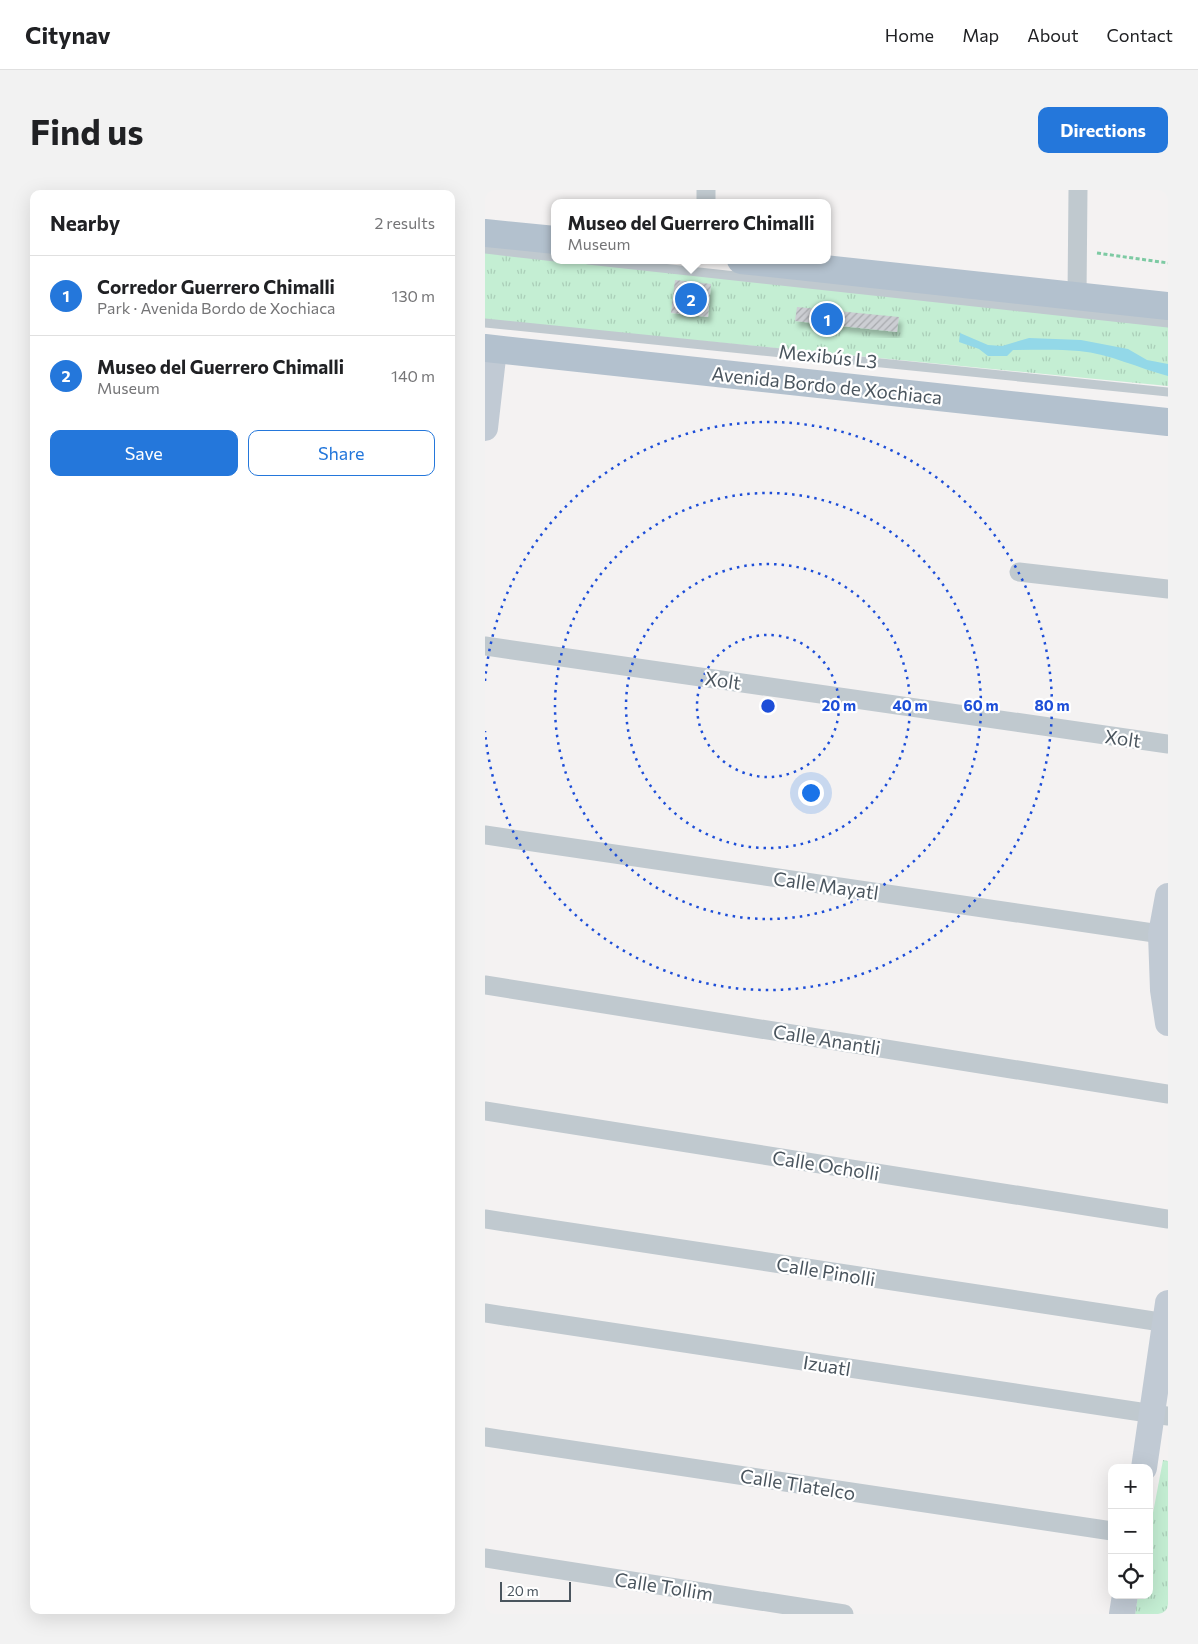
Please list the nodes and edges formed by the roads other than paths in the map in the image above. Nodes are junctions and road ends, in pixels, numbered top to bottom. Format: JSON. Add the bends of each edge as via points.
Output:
{"nodes":[{"id":1,"x":1079,"y":190,"type":"edge"},
{"id":2,"x":485,"y":233,"type":"edge"},
{"id":3,"x":551,"y":240,"type":"edge"},
{"id":4,"x":485,"y":249,"type":"edge"},
{"id":5,"x":551,"y":257,"type":"edge"},
{"id":6,"x":626,"y":264,"type":"edge"},
{"id":7,"x":778,"y":264,"type":"edge"},
{"id":8,"x":1077,"y":296,"type":"junction"},
{"id":9,"x":1168,"y":306,"type":"edge"},
{"id":10,"x":485,"y":323,"type":"edge"},
{"id":11,"x":1168,"y":323,"type":"edge"},
{"id":12,"x":489,"y":349,"type":"edge"},
{"id":13,"x":1168,"y":392,"type":"edge"},
{"id":14,"x":1168,"y":422,"type":"edge"},
{"id":15,"x":485,"y":428,"type":"edge"},
{"id":16,"x":1019,"y":572,"type":"dead end"},
{"id":17,"x":1168,"y":588,"type":"edge"},
{"id":18,"x":485,"y":646,"type":"edge"},
{"id":19,"x":1168,"y":744,"type":"edge"},
{"id":20,"x":485,"y":835,"type":"edge"},
{"id":21,"x":1168,"y":896,"type":"edge"},
{"id":22,"x":1164,"y":934,"type":"edge"},
{"id":23,"x":485,"y":985,"type":"edge"},
{"id":24,"x":1168,"y":1023,"type":"edge"},
{"id":25,"x":1168,"y":1094,"type":"edge"},
{"id":26,"x":485,"y":1111,"type":"edge"},
{"id":27,"x":485,"y":1218,"type":"edge"},
{"id":28,"x":1168,"y":1219,"type":"edge"},
{"id":29,"x":485,"y":1313,"type":"edge"},
{"id":30,"x":1167,"y":1316,"type":"edge"},
{"id":31,"x":1160,"y":1415,"type":"edge"},
{"id":32,"x":485,"y":1437,"type":"edge"},
{"id":33,"x":1145,"y":1464,"type":"edge"},
{"id":34,"x":1108,"y":1530,"type":"edge"},
{"id":35,"x":485,"y":1558,"type":"edge"},
{"id":36,"x":1124,"y":1599,"type":"edge"},
{"id":37,"x":844,"y":1614,"type":"edge"},
{"id":38,"x":1122,"y":1614,"type":"edge"}],
"edges":[{"from":1,"to":8,"type":"street"},
{"from":2,"to":3,"type":"main road"},
{"from":4,"to":5,"type":"lane"},
{"from":6,"to":11,"type":"lane"},
{"from":7,"to":8,"type":"main road"},
{"from":8,"to":9,"type":"main road"},
{"from":10,"to":13,"type":"lane"},
{"from":12,"to":14,"type":"main road","name":"Avenida Bordo de Xochiaca"},
{"from":12,"to":15,"type":"main road"},
{"from":16,"to":17,"type":"street"},
{"from":18,"to":19,"type":"street","name":"Xolt"},
{"from":20,"to":22,"type":"street","name":"Calle Mayatl"},
{"from":21,"to":22,"type":"main road"},
{"from":22,"to":24,"type":"main road","via":[[1163,990]]},
{"from":23,"to":25,"type":"street","name":"Calle Anantli"},
{"from":26,"to":28,"type":"street","name":"Calle Ocholli"},
{"from":27,"to":30,"type":"street","name":"Calle Pinolli"},
{"from":29,"to":31,"type":"street","name":"Izuatl"},
{"from":30,"to":31,"type":"main road"},
{"from":31,"to":33,"type":"main road"},
{"from":32,"to":34,"type":"street","name":"Calle Tlatelco"},
{"from":35,"to":37,"type":"street","name":"Calle Tollim"},
{"from":36,"to":38,"type":"main road"}]}
